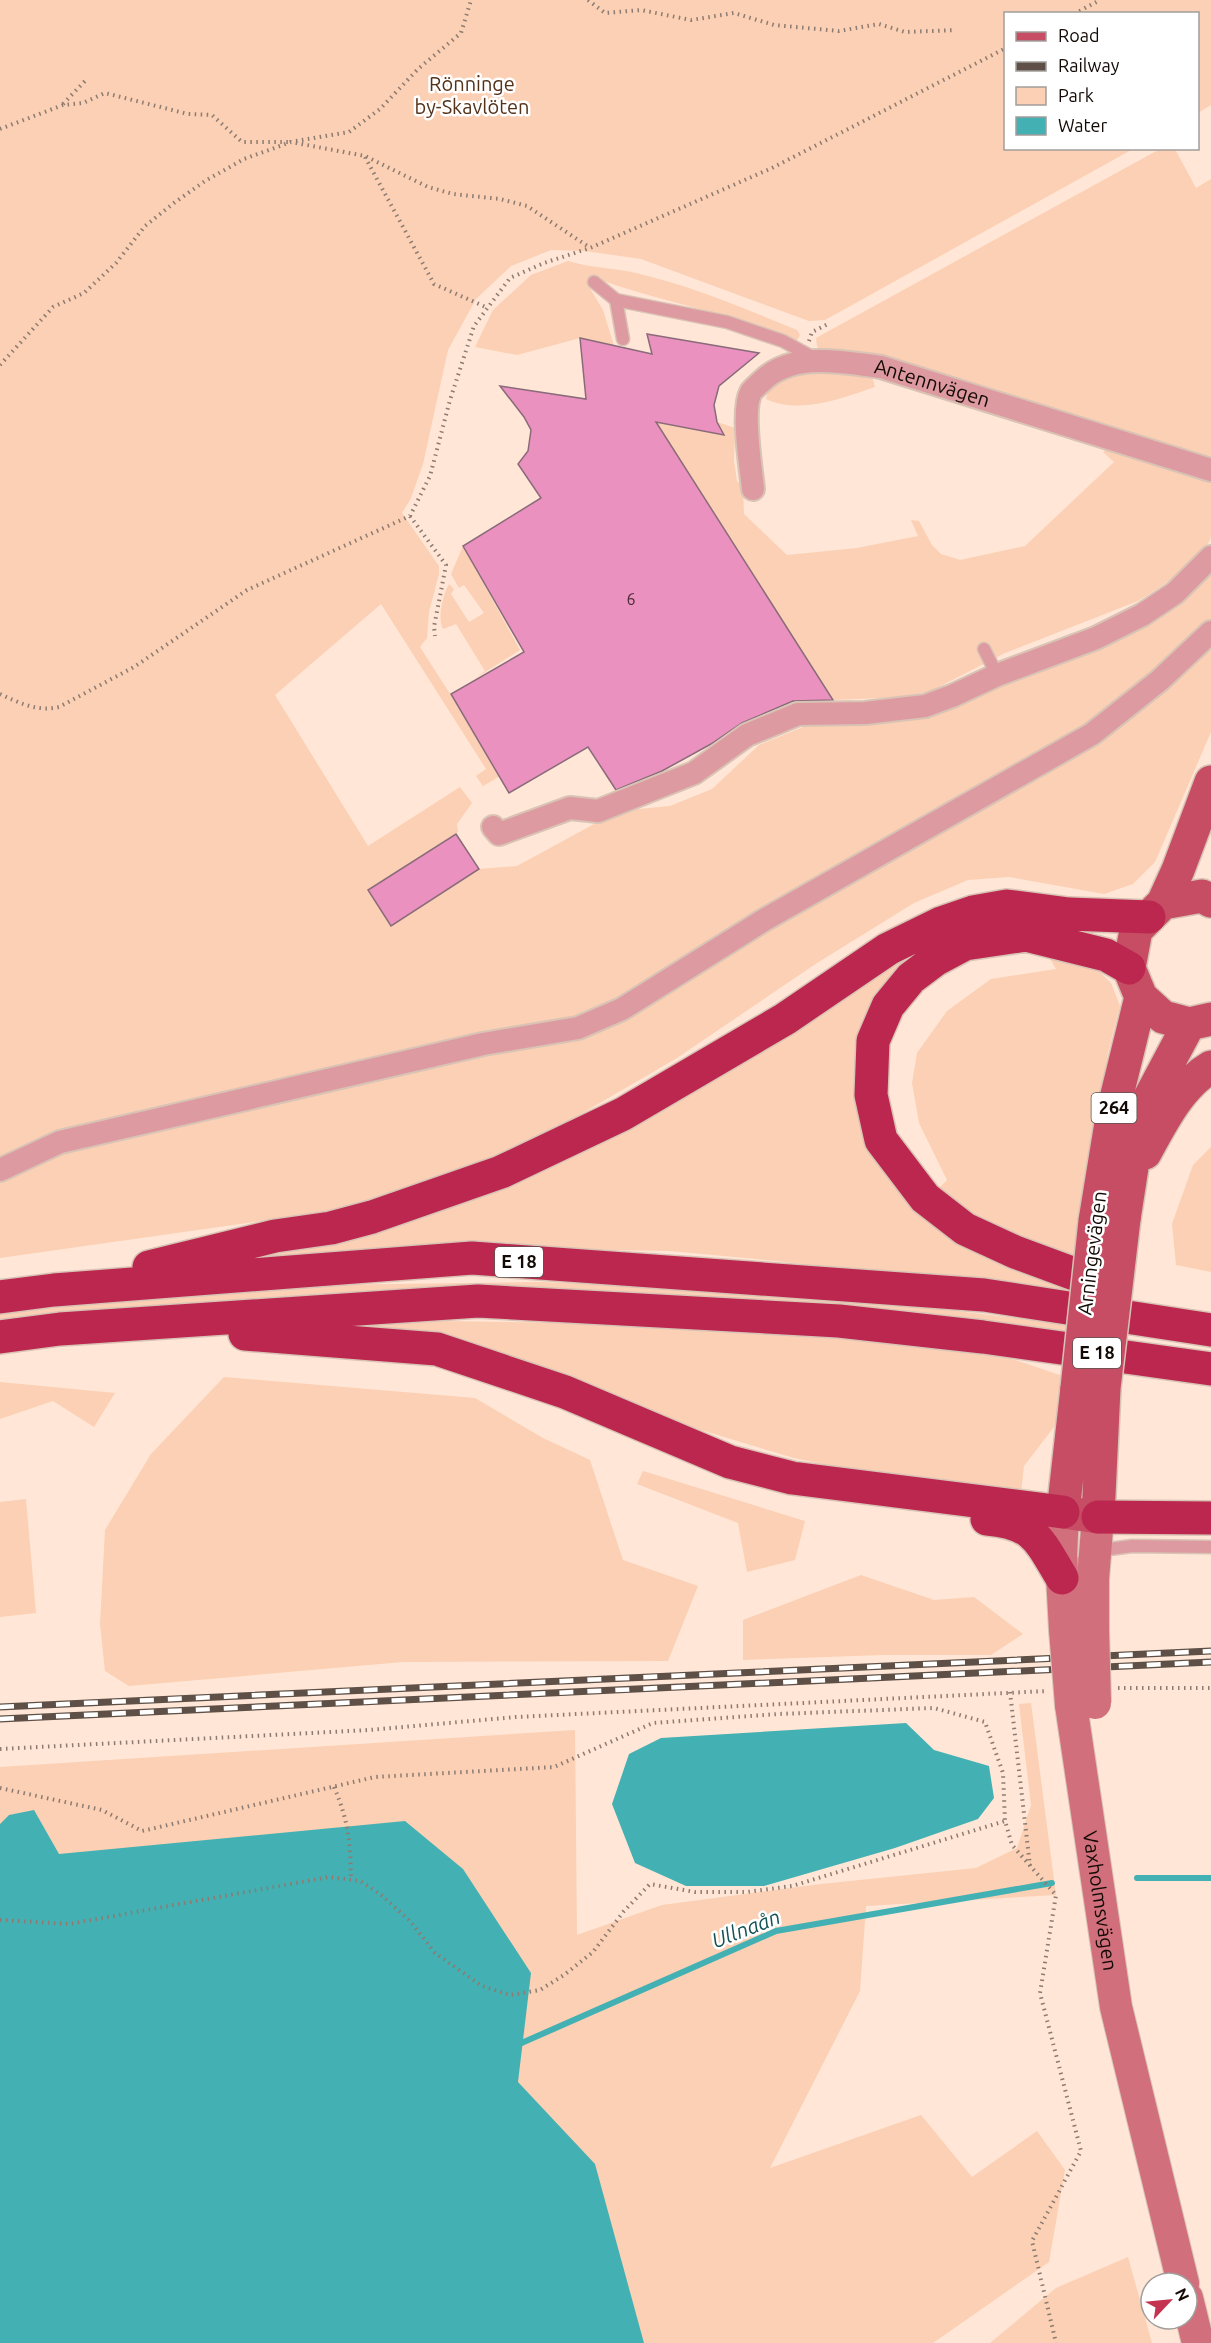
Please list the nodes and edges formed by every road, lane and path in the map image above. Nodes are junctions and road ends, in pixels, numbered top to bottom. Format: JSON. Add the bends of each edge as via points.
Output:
{"nodes":[{"id":1,"x":471,"y":0,"type":"edge"},
{"id":2,"x":588,"y":0,"type":"edge"},
{"id":3,"x":1100,"y":0,"type":"edge"},
{"id":4,"x":1078,"y":12,"type":"edge"},
{"id":5,"x":956,"y":30,"type":"dead end"},
{"id":6,"x":1004,"y":49,"type":"edge"},
{"id":7,"x":85,"y":81,"type":"dead end"},
{"id":8,"x":63,"y":105,"type":"junction"},
{"id":9,"x":0,"y":129,"type":"edge"},
{"id":10,"x":291,"y":142,"type":"junction"},
{"id":11,"x":365,"y":156,"type":"junction"},
{"id":12,"x":590,"y":248,"type":"junction"},
{"id":13,"x":594,"y":282,"type":"dead end"},
{"id":14,"x":616,"y":300,"type":"junction"},
{"id":15,"x":488,"y":308,"type":"junction"},
{"id":16,"x":830,"y":323,"type":"dead end"},
{"id":17,"x":812,"y":332,"type":"dead end"},
{"id":18,"x":623,"y":339,"type":"dead end"},
{"id":19,"x":821,"y":361,"type":"junction"},
{"id":20,"x":0,"y":365,"type":"edge"},
{"id":21,"x":1211,"y":470,"type":"edge"},
{"id":22,"x":753,"y":489,"type":"dead end"},
{"id":23,"x":410,"y":516,"type":"junction"},
{"id":24,"x":1211,"y":557,"type":"edge"},
{"id":25,"x":1211,"y":632,"type":"edge"},
{"id":26,"x":435,"y":636,"type":"dead end"},
{"id":27,"x":984,"y":649,"type":"dead end"},
{"id":28,"x":997,"y":675,"type":"junction"},
{"id":29,"x":0,"y":694,"type":"edge"},
{"id":30,"x":1211,"y":782,"type":"edge"},
{"id":31,"x":493,"y":827,"type":"dead end"},
{"id":32,"x":1211,"y":901,"type":"edge"},
{"id":33,"x":1156,"y":910,"type":"junction"},
{"id":34,"x":1135,"y":982,"type":"junction"},
{"id":35,"x":1200,"y":1021,"type":"edge"},
{"id":36,"x":1211,"y":1067,"type":"edge"},
{"id":37,"x":0,"y":1170,"type":"edge"},
{"id":38,"x":1130,"y":1180,"type":"junction"},
{"id":39,"x":1109,"y":1220,"type":"junction"},
{"id":40,"x":54,"y":1290,"type":"junction"},
{"id":41,"x":0,"y":1297,"type":"edge"},
{"id":42,"x":1211,"y":1318,"type":"edge"},
{"id":43,"x":60,"y":1329,"type":"junction"},
{"id":44,"x":1211,"y":1330,"type":"edge"},
{"id":45,"x":0,"y":1337,"type":"edge"},
{"id":46,"x":983,"y":1337,"type":"junction"},
{"id":47,"x":1036,"y":1359,"type":"dead end"},
{"id":48,"x":1211,"y":1368,"type":"edge"},
{"id":49,"x":1092,"y":1377,"type":"junction"},
{"id":50,"x":792,"y":1478,"type":"junction"},
{"id":51,"x":1063,"y":1512,"type":"junction"},
{"id":52,"x":1098,"y":1517,"type":"junction"},
{"id":53,"x":1211,"y":1518,"type":"edge"},
{"id":54,"x":1211,"y":1547,"type":"edge"},
{"id":55,"x":1095,"y":1551,"type":"junction"},
{"id":56,"x":1062,"y":1578,"type":"junction"},
{"id":57,"x":1079,"y":1630,"type":"junction"},
{"id":58,"x":1211,"y":1688,"type":"edge"},
{"id":59,"x":1010,"y":1692,"type":"junction"},
{"id":60,"x":1083,"y":1697,"type":"junction"},
{"id":61,"x":0,"y":1749,"type":"edge"},
{"id":62,"x":334,"y":1787,"type":"junction"},
{"id":63,"x":0,"y":1788,"type":"edge"},
{"id":64,"x":1005,"y":1821,"type":"junction"},
{"id":65,"x":1030,"y":1867,"type":"junction"},
{"id":66,"x":351,"y":1880,"type":"junction"},
{"id":67,"x":0,"y":1920,"type":"edge"},
{"id":68,"x":1180,"y":2271,"type":"edge"},
{"id":69,"x":1056,"y":2343,"type":"edge"}],
"edges":[{"from":1,"to":10,"type":"path","via":[[461,33],[418,69],[380,109],[349,132]]},
{"from":2,"to":5,"type":"path","via":[[605,13],[640,10],[691,20],[734,13],[774,25],[838,31],[879,24],[905,32]]},
{"from":3,"to":4,"type":"path"},
{"from":6,"to":12,"type":"path","via":[[772,168]]},
{"from":7,"to":8,"type":"path"},
{"from":8,"to":9,"type":"path"},
{"from":8,"to":10,"type":"path","via":[[83,103],[105,93],[188,114],[212,115],[242,142]]},
{"from":10,"to":11,"type":"path"},
{"from":10,"to":20,"type":"path","via":[[244,159],[174,203],[145,226],[116,263],[84,293],[53,308]]},
{"from":11,"to":12,"type":"path","via":[[428,187],[527,206]]},
{"from":11,"to":15,"type":"path","via":[[434,284]]},
{"from":12,"to":15,"type":"path","via":[[510,278]]},
{"from":13,"to":14,"type":"lane"},
{"from":14,"to":18,"type":"lane"},
{"from":14,"to":19,"type":"lane","via":[[727,322]]},
{"from":15,"to":23,"type":"path","via":[[474,326],[430,476]]},
{"from":16,"to":17,"type":"path"},
{"from":19,"to":21,"type":"street","name":"Antennvägen","via":[[880,367]]},
{"from":19,"to":22,"type":"street","name":"Antennvägen","via":[[796,363],[768,375],[751,393],[747,421]]},
{"from":23,"to":26,"type":"path","via":[[446,565]]},
{"from":23,"to":29,"type":"path","via":[[247,590],[134,667],[59,707],[33,707]]},
{"from":24,"to":28,"type":"street","via":[[1175,593],[1142,615],[1096,638]]},
{"from":25,"to":37,"type":"street","via":[[1160,680],[1092,734],[764,920],[622,1009],[578,1028],[483,1044],[60,1142]]},
{"from":27,"to":28,"type":"lane"},
{"from":28,"to":31,"type":"street","via":[[925,706],[865,713],[798,714],[747,735],[694,773],[598,811],[570,808],[499,834]]},
{"from":30,"to":33,"type":"main road","name":"Arningevägen","number":"264","via":[[1178,870]]},
{"from":32,"to":33,"type":"main road","via":[[1202,896]]},
{"from":33,"to":34,"type":"main road","name":"Arningevägen","number":"264","via":[[1136,930]]},
{"from":33,"to":40,"type":"highway","via":[[1069,914],[1007,906],[941,923],[888,949],[785,1019],[623,1114],[501,1172],[331,1228],[275,1236]]},
{"from":34,"to":35,"type":"main road","name":"Arningevägen","number":"264","via":[[1163,1017]]},
{"from":34,"to":39,"type":"main road","name":"Arningevägen","number":"264","via":[[1113,1111]]},
{"from":34,"to":42,"type":"highway","via":[[1106,955],[1026,935],[965,944],[935,960],[911,978],[888,1006],[873,1041],[871,1095],[880,1140],[925,1198],[965,1229],[1015,1252],[1160,1306]]},
{"from":35,"to":38,"type":"main road","name":"Arningevägen","number":"264","via":[[1140,1116]]},
{"from":36,"to":38,"type":"main road","via":[[1198,1074],[1166,1115]]},
{"from":38,"to":39,"type":"main road","name":"Arningevägen","number":"264"},
{"from":39,"to":49,"type":"main road","name":"Arningevägen","number":"264","bridge":true},
{"from":40,"to":41,"type":"highway","number":"E 18"},
{"from":40,"to":44,"type":"highway","number":"E 18","via":[[472,1258],[984,1295]]},
{"from":43,"to":45,"type":"highway","number":"E 18"},
{"from":43,"to":46,"type":"highway","number":"E 18","via":[[478,1301],[839,1322]]},
{"from":43,"to":50,"type":"highway","via":[[253,1334],[437,1349],[565,1392],[730,1462]]},
{"from":46,"to":47,"type":"lane"},
{"from":46,"to":48,"type":"highway","number":"E 18"},
{"from":49,"to":51,"type":"main road","name":"Arningevägen","number":"264"},
{"from":49,"to":52,"type":"main road","name":"Arningevägen","number":"264"},
{"from":50,"to":51,"type":"highway"},
{"from":50,"to":56,"type":"highway","via":[[817,1496],[1024,1526],[1043,1546]]},
{"from":51,"to":52,"type":"main road"},
{"from":51,"to":56,"type":"main road","name":"Vaxholmsvägen"},
{"from":52,"to":53,"type":"highway"},
{"from":52,"to":55,"type":"main road"},
{"from":54,"to":55,"type":"lane","via":[[1132,1546]]},
{"from":55,"to":56,"type":"lane"},
{"from":55,"to":57,"type":"main road","via":[[1093,1579]]},
{"from":56,"to":57,"type":"main road","name":"Vaxholmsvägen"},
{"from":57,"to":60,"type":"main road","name":"Vaxholmsvägen","bridge":true},
{"from":58,"to":60,"type":"path"},
{"from":59,"to":60,"type":"path"},
{"from":59,"to":61,"type":"path"},
{"from":59,"to":65,"type":"path"},
{"from":60,"to":68,"type":"main road","name":"Vaxholmsvägen","via":[[1094,1861],[1116,2007]]},
{"from":62,"to":63,"type":"path","via":[[142,1831],[102,1810]]},
{"from":62,"to":64,"type":"path","via":[[375,1777],[554,1767],[653,1723],[934,1708],[985,1722],[1003,1773]]},
{"from":62,"to":66,"type":"path","via":[[345,1813]]},
{"from":64,"to":65,"type":"path","via":[[1012,1845]]},
{"from":64,"to":66,"type":"path","via":[[792,1886],[747,1892],[695,1892],[650,1884],[593,1952],[564,1975],[540,1990],[510,1995],[482,1986],[464,1974],[435,1953],[380,1894],[360,1881]]},
{"from":65,"to":69,"type":"path","via":[[1056,1895],[1040,1993],[1082,2151],[1032,2241]]},
{"from":66,"to":67,"type":"path","via":[[329,1877],[69,1924]]}]}
